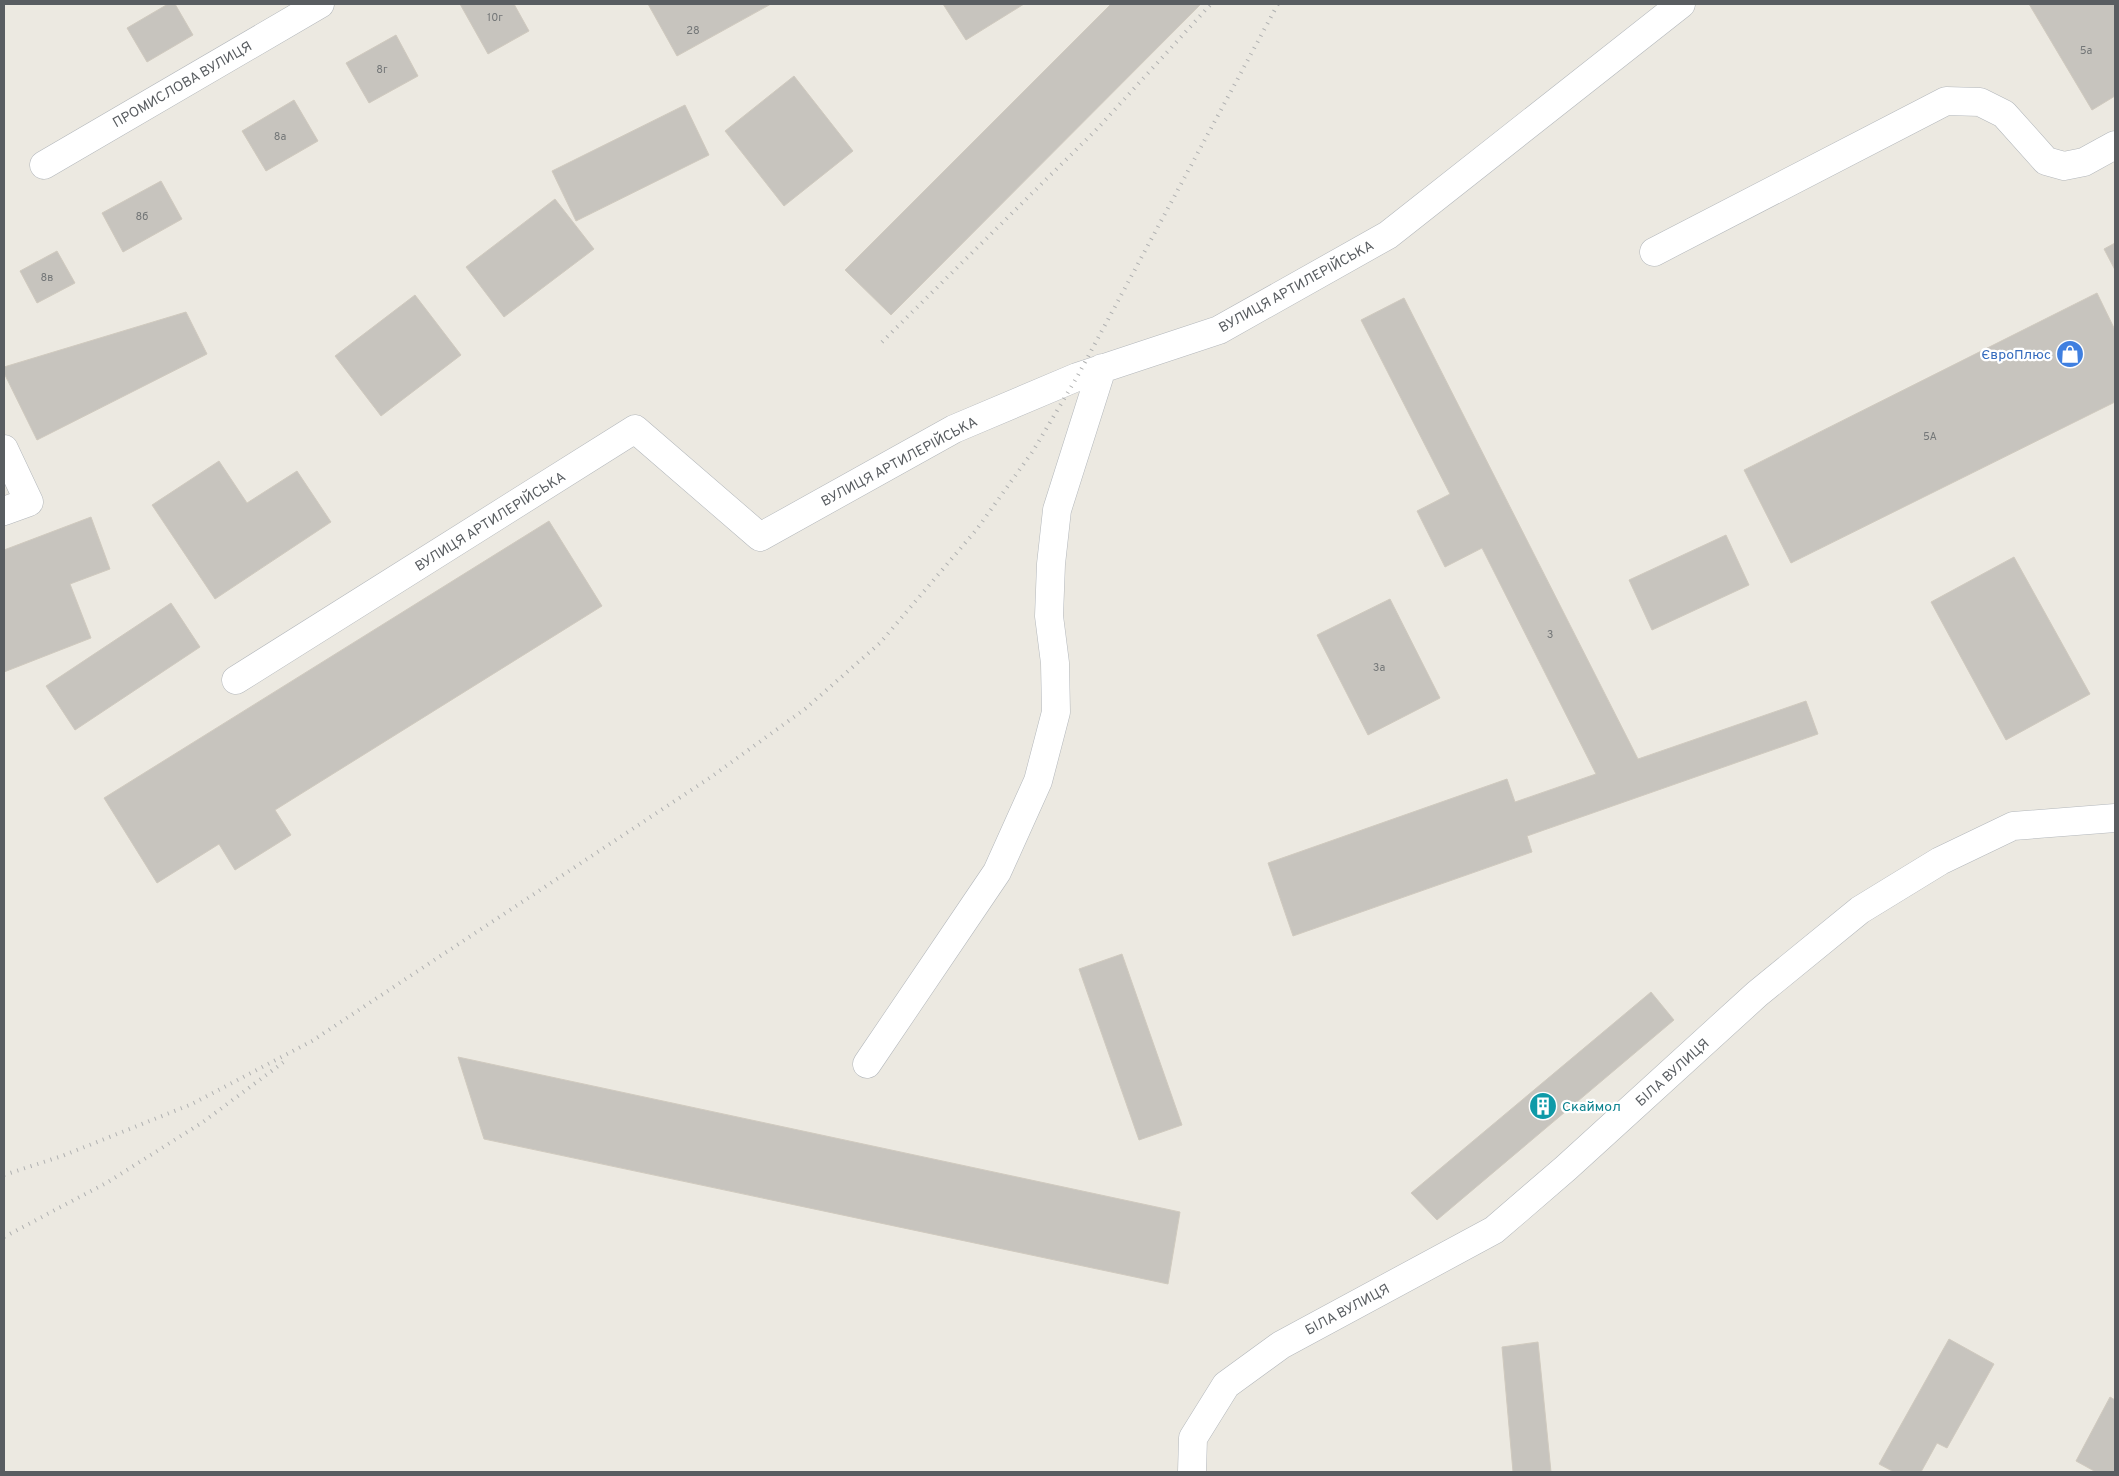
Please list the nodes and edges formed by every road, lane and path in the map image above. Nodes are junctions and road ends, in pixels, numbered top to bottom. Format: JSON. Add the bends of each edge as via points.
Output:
{"nodes":[{"id":1,"x":320,"y":4,"type":"edge"},
{"id":2,"x":1681,"y":4,"type":"edge"},
{"id":3,"x":2115,"y":146,"type":"edge"},
{"id":4,"x":44,"y":165,"type":"dead end"},
{"id":5,"x":1654,"y":252,"type":"dead end"},
{"id":6,"x":1102,"y":368,"type":"junction"},
{"id":7,"x":4,"y":449,"type":"edge"},
{"id":8,"x":4,"y":511,"type":"edge"},
{"id":9,"x":236,"y":680,"type":"dead end"},
{"id":10,"x":2115,"y":818,"type":"edge"},
{"id":11,"x":867,"y":1064,"type":"dead end"},
{"id":12,"x":1192,"y":1472,"type":"edge"}],
"edges":[{"from":1,"to":4,"type":"street","name":"ПРОМИСЛОВА ВУЛИЦЯ"},
{"from":2,"to":6,"type":"street","name":"ВУЛИЦЯ АРТИЛЕРІЙСЬКА","via":[[1388,235],[1219,330]]},
{"from":3,"to":5,"type":"street","via":[[2084,162],[2064,166],[2046,161],[2004,114],[1980,102],[1946,101]]},
{"from":6,"to":9,"type":"street","name":"ВУЛИЦЯ АРТИЛЕРІЙСЬКА","via":[[954,429],[760,537],[635,430]]},
{"from":6,"to":11,"type":"street","via":[[1057,510],[1049,616],[1055,663],[1056,712],[1038,781],[997,872]]},
{"from":7,"to":8,"type":"street","via":[[29,502]]},
{"from":10,"to":12,"type":"street","name":"БІЛА ВУЛИЦЯ","via":[[2013,826],[1940,860],[1860,910],[1757,994],[1494,1230],[1281,1345],[1226,1385],[1192,1438]]}]}
